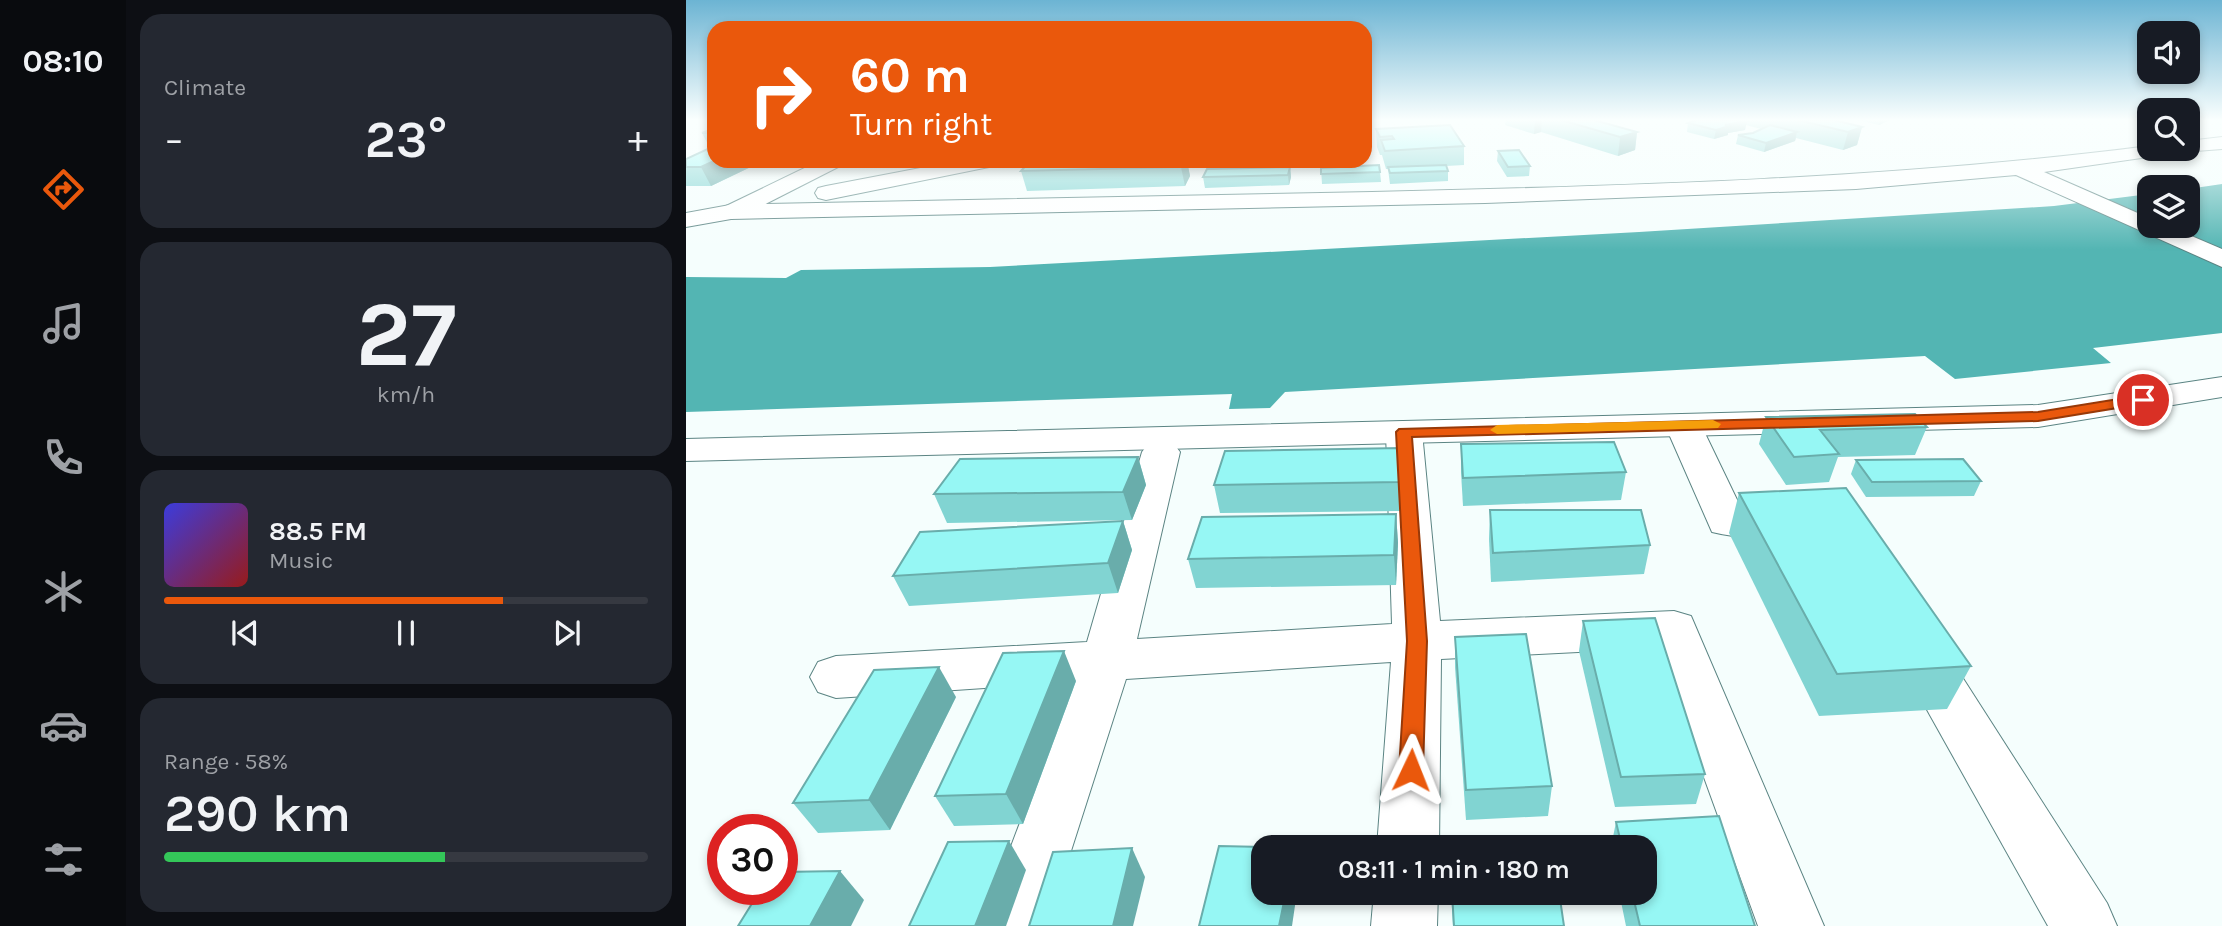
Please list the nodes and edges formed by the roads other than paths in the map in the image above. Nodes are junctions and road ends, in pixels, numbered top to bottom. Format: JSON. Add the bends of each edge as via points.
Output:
{"nodes":[{"id":1,"x":2063,"y":163,"type":"edge"},
{"id":2,"x":821,"y":168,"type":"edge"},
{"id":3,"x":954,"y":168,"type":"edge"},
{"id":4,"x":2018,"y":169,"type":"junction"},
{"id":5,"x":732,"y":212,"type":"junction"},
{"id":6,"x":686,"y":220,"type":"edge"},
{"id":7,"x":2222,"y":259,"type":"edge"},
{"id":8,"x":2222,"y":387,"type":"edge"},
{"id":9,"x":1683,"y":425,"type":"junction"},
{"id":10,"x":1404,"y":432,"type":"junction"},
{"id":11,"x":686,"y":450,"type":"edge"},
{"id":12,"x":1161,"y":452,"type":"dead end"},
{"id":13,"x":1821,"y":523,"type":"edge"},
{"id":14,"x":1900,"y":622,"type":"edge"},
{"id":15,"x":1417,"y":641,"type":"junction"},
{"id":16,"x":1107,"y":660,"type":"junction"},
{"id":17,"x":836,"y":677,"type":"dead end"},
{"id":18,"x":1409,"y":835,"type":"edge"},
{"id":19,"x":1405,"y":905,"type":"edge"},
{"id":20,"x":1014,"y":926,"type":"edge"},
{"id":21,"x":1404,"y":926,"type":"edge"},
{"id":22,"x":1791,"y":926,"type":"edge"},
{"id":23,"x":2084,"y":926,"type":"edge"}],
"edges":[{"from":1,"to":4,"type":"street"},
{"from":2,"to":5,"type":"street"},
{"from":3,"to":5,"type":"street"},
{"from":4,"to":5,"type":"street","via":[[1856,182],[1485,196]]},
{"from":4,"to":7,"type":"street"},
{"from":5,"to":6,"type":"street"},
{"from":8,"to":9,"type":"street","via":[[2038,416]]},
{"from":9,"to":10,"type":"street"},
{"from":9,"to":13,"type":"street","via":[[1727,522]]},
{"from":10,"to":11,"type":"street"},
{"from":10,"to":15,"type":"street"},
{"from":12,"to":16,"type":"street"},
{"from":14,"to":23,"type":"street"},
{"from":15,"to":16,"type":"street"},
{"from":15,"to":18,"type":"street"},
{"from":15,"to":22,"type":"street","via":[[1674,629]]},
{"from":16,"to":17,"type":"street"},
{"from":16,"to":20,"type":"street"},
{"from":19,"to":21,"type":"street"}]}
